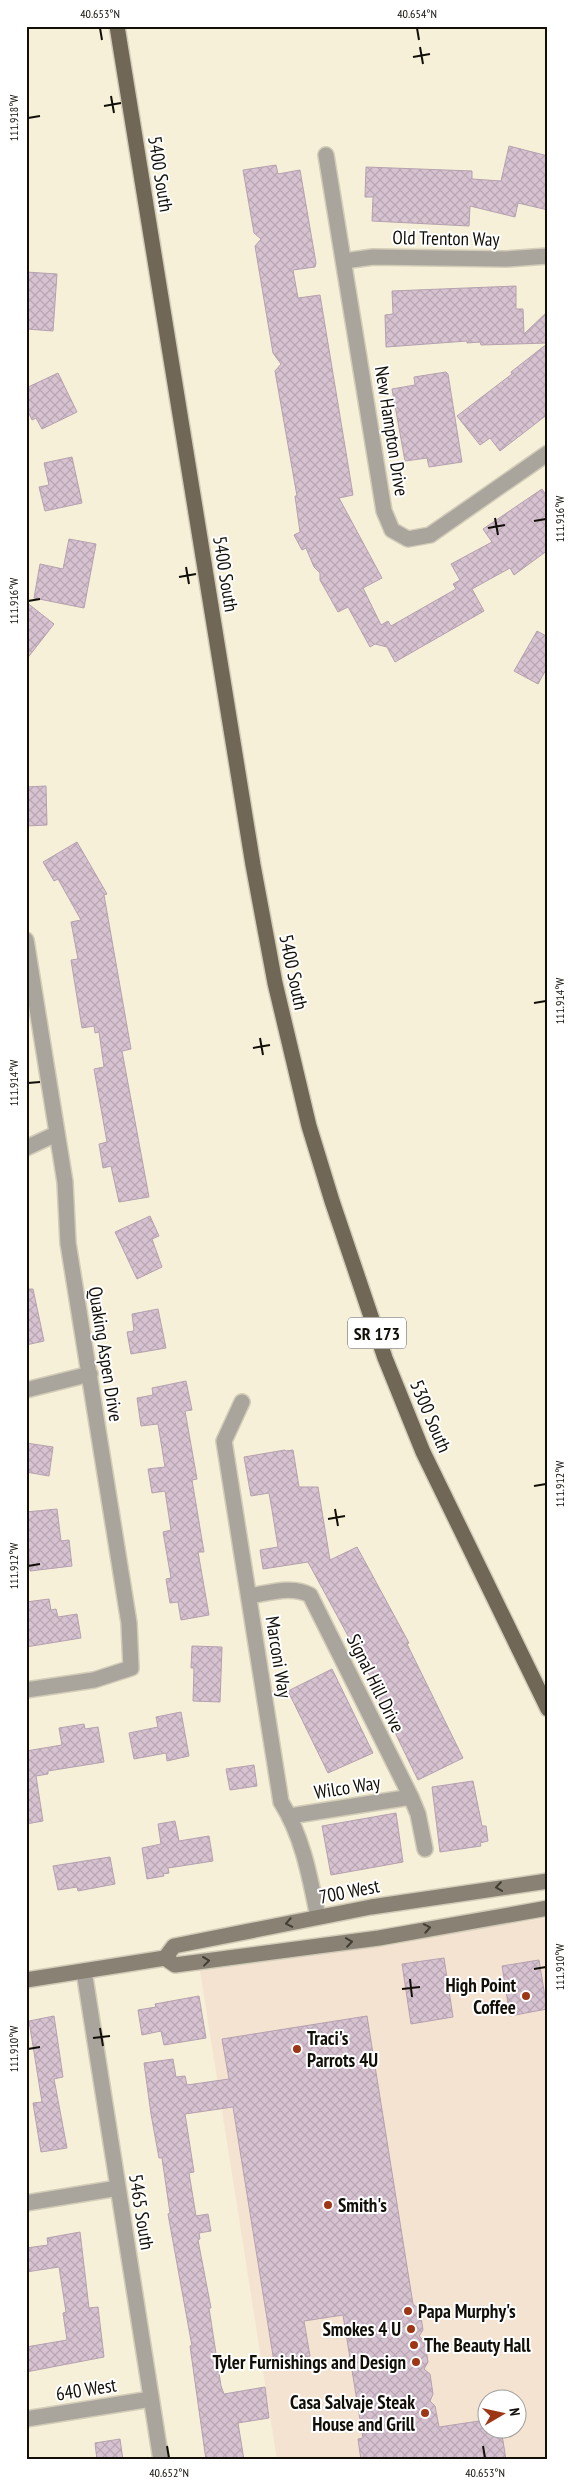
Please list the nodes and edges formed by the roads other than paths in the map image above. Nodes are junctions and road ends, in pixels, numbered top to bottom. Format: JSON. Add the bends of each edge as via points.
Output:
{"nodes":[{"id":1,"x":117,"y":26,"type":"edge"},
{"id":2,"x":326,"y":155,"type":"dead end"},
{"id":3,"x":548,"y":256,"type":"edge"},
{"id":4,"x":344,"y":261,"type":"junction"},
{"id":5,"x":548,"y":453,"type":"edge"},
{"id":6,"x":26,"y":940,"type":"edge"},
{"id":7,"x":309,"y":1126,"type":"joint"},
{"id":8,"x":56,"y":1134,"type":"junction"},
{"id":9,"x":26,"y":1148,"type":"edge"},
{"id":10,"x":90,"y":1374,"type":"junction"},
{"id":11,"x":26,"y":1390,"type":"edge"},
{"id":12,"x":242,"y":1402,"type":"dead end"},
{"id":13,"x":249,"y":1596,"type":"junction"},
{"id":14,"x":26,"y":1690,"type":"edge"},
{"id":15,"x":548,"y":1709,"type":"edge"},
{"id":16,"x":411,"y":1798,"type":"junction"},
{"id":17,"x":290,"y":1816,"type":"junction"},
{"id":18,"x":425,"y":1849,"type":"dead end"},
{"id":19,"x":548,"y":1881,"type":"edge"},
{"id":20,"x":548,"y":1908,"type":"edge"},
{"id":21,"x":318,"y":1917,"type":"junction"},
{"id":22,"x":165,"y":1958,"type":"junction"},
{"id":23,"x":84,"y":1971,"type":"junction"},
{"id":24,"x":26,"y":1980,"type":"edge"},
{"id":25,"x":118,"y":2188,"type":"junction"},
{"id":26,"x":26,"y":2203,"type":"edge"},
{"id":27,"x":152,"y":2399,"type":"junction"},
{"id":28,"x":26,"y":2419,"type":"edge"},
{"id":29,"x":161,"y":2460,"type":"edge"}],
"edges":[{"from":1,"to":7,"type":"main road","name":"5400 South","number":"SR 173","via":[[258,892],[275,983]]},
{"from":2,"to":4,"type":"street","name":"New Hampton Drive"},
{"from":3,"to":4,"type":"street","name":"Old Trenton Way","via":[[506,259],[373,257]]},
{"from":4,"to":5,"type":"street","name":"New Hampton Drive","via":[[384,511],[392,530],[408,539],[430,535]]},
{"from":6,"to":8,"type":"street","name":"Quaking Aspen Drive"},
{"from":7,"to":15,"type":"main road","name":"5300 South","number":"SR 173","via":[[385,1358],[423,1452]]},
{"from":8,"to":9,"type":"street"},
{"from":8,"to":10,"type":"street","name":"Quaking Aspen Drive","via":[[65,1182],[68,1243]]},
{"from":10,"to":11,"type":"street"},
{"from":10,"to":14,"type":"street","name":"Quaking Aspen Drive","via":[[129,1623],[131,1668],[94,1680]]},
{"from":12,"to":13,"type":"street","name":"Marconi Way","via":[[224,1441]]},
{"from":13,"to":16,"type":"street","name":"Signal Hill Drive","via":[[288,1590],[301,1590],[310,1595]]},
{"from":13,"to":17,"type":"street","name":"Marconi Way","via":[[281,1802]]},
{"from":16,"to":17,"type":"street","name":"Wilco Way"},
{"from":16,"to":18,"type":"street","name":"Signal Hill Drive","via":[[418,1814]]},
{"from":17,"to":21,"type":"street","name":"Marconi Way","via":[[308,1871]]},
{"from":19,"to":21,"type":"main road","name":"700 West","one_way":true,"via":[[371,1906]]},
{"from":22,"to":20,"type":"main road","name":"700 West","one_way":true,"via":[[175,1965],[239,1957],[379,1938]]},
{"from":21,"to":22,"type":"main road","name":"700 West","one_way":true,"via":[[174,1946]]},
{"from":22,"to":23,"type":"main road","name":"700 West"},
{"from":23,"to":24,"type":"main road","name":"700 West"},
{"from":23,"to":25,"type":"street","name":"5465 South"},
{"from":25,"to":26,"type":"street"},
{"from":25,"to":27,"type":"street","name":"5465 South"},
{"from":27,"to":28,"type":"street","name":"640 West"},
{"from":27,"to":29,"type":"street","name":"5465 South"}]}
